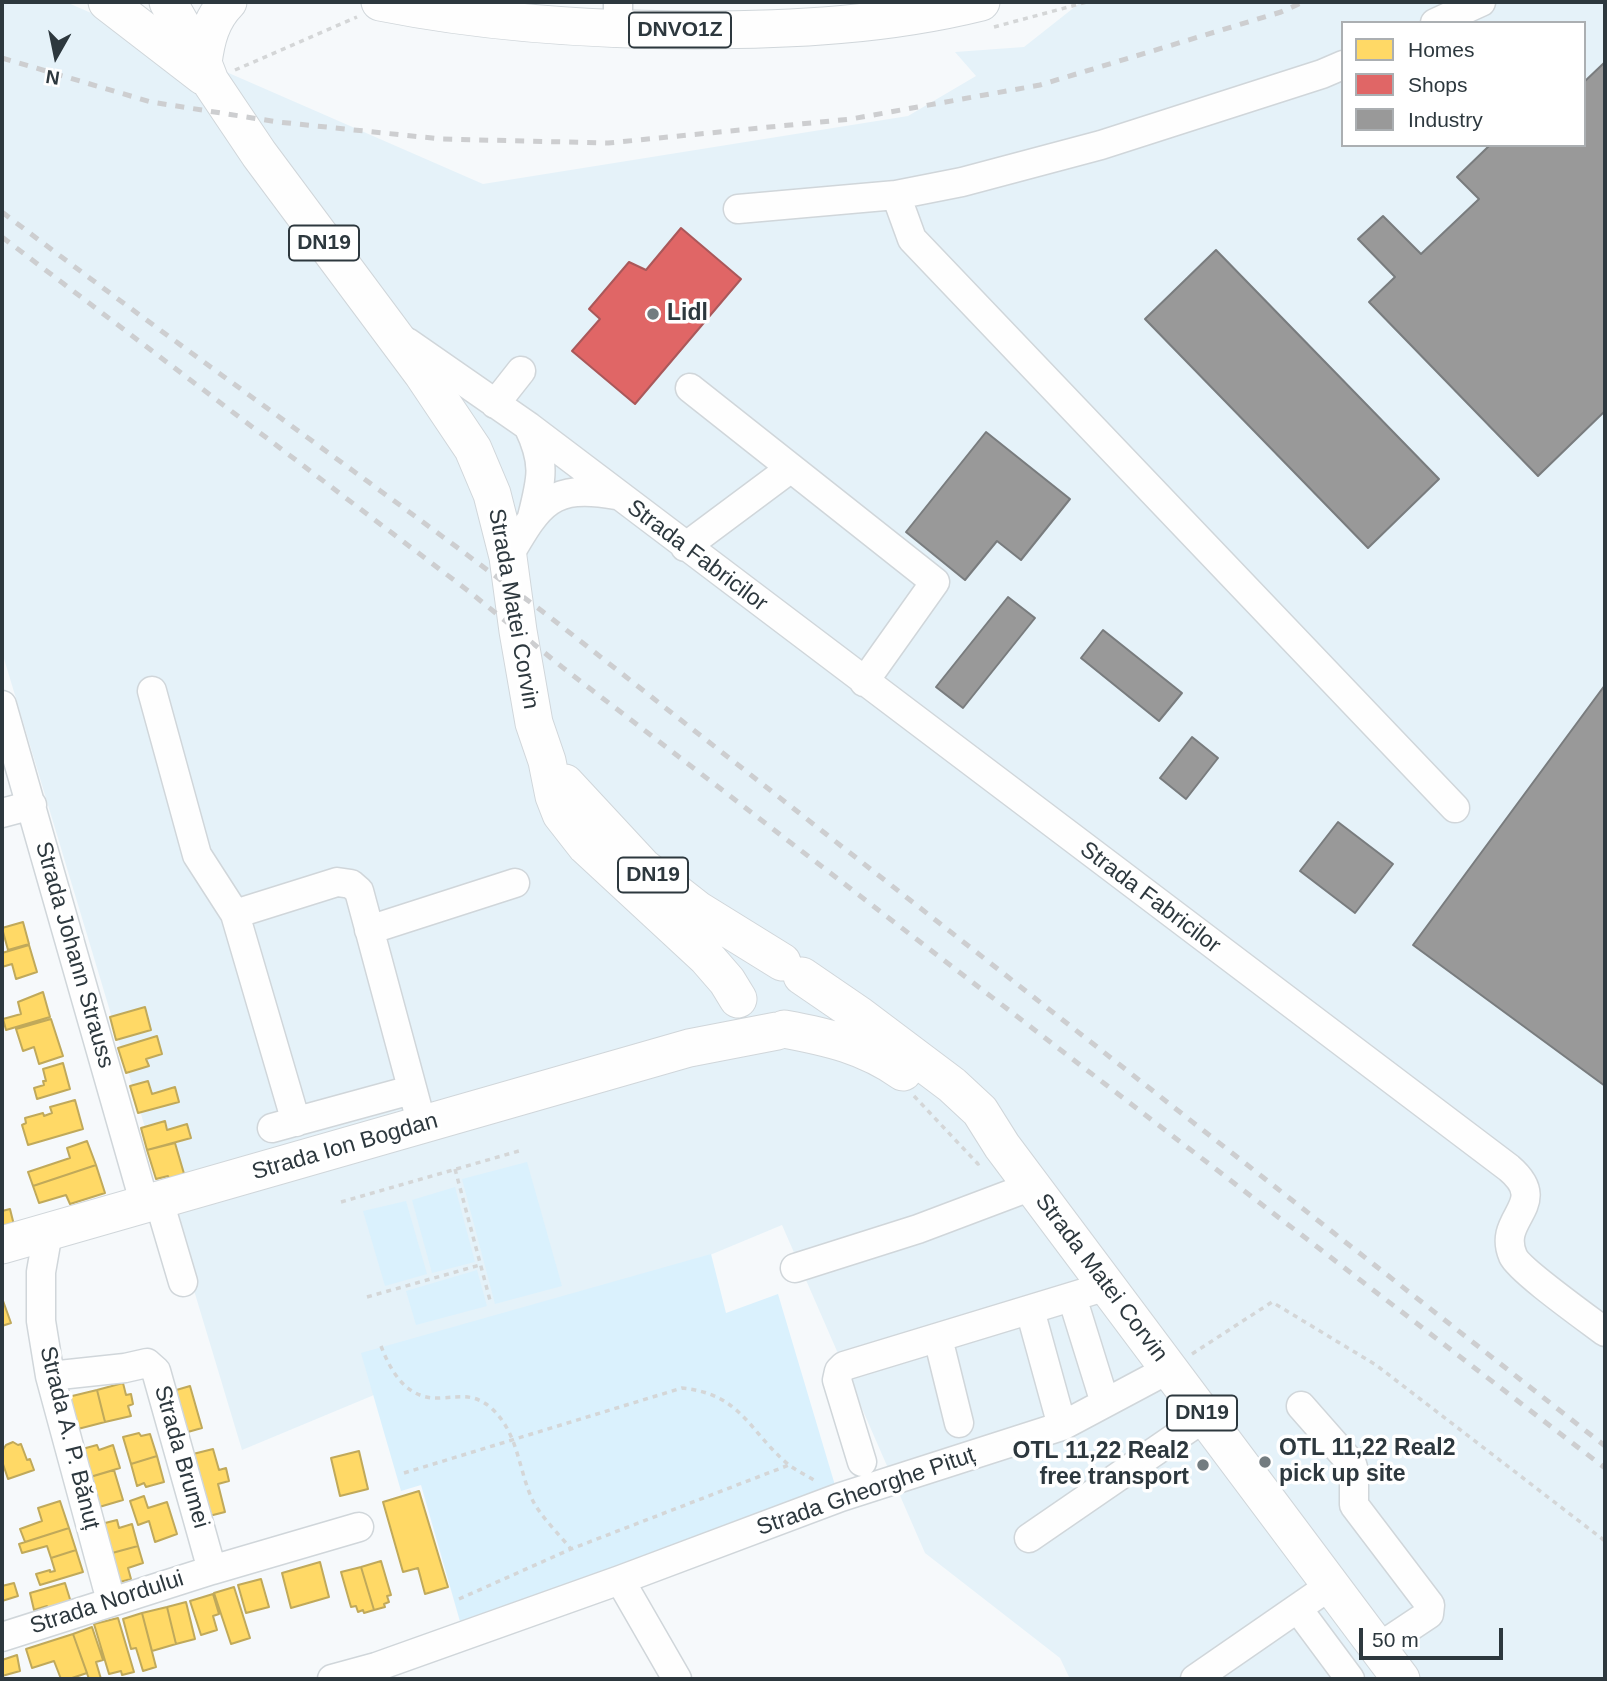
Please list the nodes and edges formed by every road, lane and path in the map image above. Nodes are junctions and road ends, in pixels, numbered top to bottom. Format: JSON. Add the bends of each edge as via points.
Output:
{"nodes":[{"id":1,"x":107,"y":2,"type":"edge"},
{"id":2,"x":169,"y":2,"type":"edge"},
{"id":3,"x":228,"y":2,"type":"edge"},
{"id":4,"x":545,"y":2,"type":"edge"},
{"id":5,"x":808,"y":2,"type":"edge"},
{"id":6,"x":981,"y":2,"type":"edge"},
{"id":7,"x":1481,"y":2,"type":"edge"},
{"id":8,"x":618,"y":5,"type":"edge"},
{"id":9,"x":369,"y":9,"type":"edge"},
{"id":10,"x":1439,"y":21,"type":"edge"},
{"id":11,"x":1341,"y":66,"type":"edge"},
{"id":12,"x":206,"y":72,"type":"junction"},
{"id":13,"x":897,"y":195,"type":"junction"},
{"id":14,"x":737,"y":209,"type":"dead end"},
{"id":15,"x":391,"y":330,"type":"junction"},
{"id":16,"x":521,"y":370,"type":"dead end"},
{"id":17,"x":690,"y":388,"type":"dead end"},
{"id":18,"x":495,"y":404,"type":"junction"},
{"id":19,"x":528,"y":426,"type":"junction"},
{"id":20,"x":791,"y":468,"type":"junction"},
{"id":21,"x":616,"y":495,"type":"junction"},
{"id":22,"x":532,"y":517,"type":"junction"},
{"id":23,"x":685,"y":547,"type":"junction"},
{"id":24,"x":508,"y":557,"type":"junction"},
{"id":25,"x":864,"y":682,"type":"junction"},
{"id":26,"x":152,"y":691,"type":"dead end"},
{"id":27,"x":2,"y":705,"type":"edge"},
{"id":28,"x":547,"y":761,"type":"junction"},
{"id":29,"x":32,"y":805,"type":"junction"},
{"id":30,"x":1455,"y":808,"type":"dead end"},
{"id":31,"x":2,"y":813,"type":"edge"},
{"id":32,"x":515,"y":883,"type":"dead end"},
{"id":33,"x":236,"y":914,"type":"junction"},
{"id":34,"x":369,"y":930,"type":"junction"},
{"id":35,"x":792,"y":969,"type":"junction"},
{"id":36,"x":738,"y":1000,"type":"junction"},
{"id":37,"x":781,"y":1030,"type":"junction"},
{"id":38,"x":689,"y":1048,"type":"junction"},
{"id":39,"x":411,"y":1090,"type":"junction"},
{"id":40,"x":908,"y":1091,"type":"dead end"},
{"id":41,"x":422,"y":1125,"type":"junction"},
{"id":42,"x":1002,"y":1146,"type":"junction"},
{"id":43,"x":519,"y":1152,"type":"dead end"},
{"id":44,"x":454,"y":1169,"type":"junction"},
{"id":45,"x":1032,"y":1186,"type":"junction"},
{"id":46,"x":341,"y":1202,"type":"dead end"},
{"id":47,"x":152,"y":1203,"type":"junction"},
{"id":48,"x":48,"y":1232,"type":"junction"},
{"id":49,"x":2,"y":1245,"type":"edge"},
{"id":50,"x":481,"y":1265,"type":"junction"},
{"id":51,"x":795,"y":1268,"type":"dead end"},
{"id":52,"x":183,"y":1282,"type":"dead end"},
{"id":53,"x":1107,"y":1286,"type":"junction"},
{"id":54,"x":367,"y":1297,"type":"dead end"},
{"id":55,"x":1072,"y":1297,"type":"junction"},
{"id":56,"x":491,"y":1304,"type":"dead end"},
{"id":57,"x":1030,"y":1310,"type":"junction"},
{"id":58,"x":1605,"y":1332,"type":"edge"},
{"id":59,"x":938,"y":1338,"type":"junction"},
{"id":60,"x":381,"y":1346,"type":"dead end"},
{"id":61,"x":1169,"y":1369,"type":"junction"},
{"id":62,"x":50,"y":1376,"type":"junction"},
{"id":63,"x":1105,"y":1403,"type":"junction"},
{"id":64,"x":1301,"y":1406,"type":"dead end"},
{"id":65,"x":1205,"y":1417,"type":"junction"},
{"id":66,"x":959,"y":1423,"type":"dead end"},
{"id":67,"x":1062,"y":1426,"type":"junction"},
{"id":68,"x":513,"y":1439,"type":"junction"},
{"id":69,"x":862,"y":1462,"type":"dead end"},
{"id":70,"x":789,"y":1465,"type":"junction"},
{"id":71,"x":404,"y":1473,"type":"dead end"},
{"id":72,"x":842,"y":1497,"type":"junction"},
{"id":73,"x":359,"y":1527,"type":"dead end"},
{"id":74,"x":1029,"y":1538,"type":"dead end"},
{"id":75,"x":1605,"y":1541,"type":"edge"},
{"id":76,"x":571,"y":1549,"type":"junction"},
{"id":77,"x":212,"y":1570,"type":"junction"},
{"id":78,"x":620,"y":1580,"type":"junction"},
{"id":79,"x":1331,"y":1585,"type":"junction"},
{"id":80,"x":459,"y":1599,"type":"dead end"},
{"id":81,"x":111,"y":1601,"type":"junction"},
{"id":82,"x":1298,"y":1609,"type":"junction"},
{"id":83,"x":2,"y":1636,"type":"edge"},
{"id":84,"x":1378,"y":1648,"type":"junction"},
{"id":85,"x":332,"y":1679,"type":"edge"},
{"id":86,"x":677,"y":1679,"type":"edge"},
{"id":87,"x":1195,"y":1679,"type":"edge"},
{"id":88,"x":1350,"y":1679,"type":"edge"},
{"id":89,"x":1401,"y":1679,"type":"edge"}],
"edges":[{"from":1,"to":12,"type":"main road","number":"DN19"},
{"from":2,"to":12,"type":"main road","number":"DN19"},
{"from":3,"to":12,"type":"main road","via":[[205,44]]},
{"from":4,"to":8,"type":"main road","number":"DNVO1Z"},
{"from":5,"to":8,"type":"main road","number":"DNVO1Z"},
{"from":6,"to":9,"type":"main road","number":"DNVO1Z","via":[[819,27],[623,30]]},
{"from":7,"to":10,"type":"street"},
{"from":9,"to":12,"type":"path"},
{"from":11,"to":13,"type":"street","via":[[1101,145]]},
{"from":12,"to":15,"type":"main road","name":"Strada Matei Corvin","number":"DN19","via":[[268,165]]},
{"from":13,"to":14,"type":"street"},
{"from":13,"to":30,"type":"street","via":[[912,239]]},
{"from":15,"to":18,"type":"street","name":"Strada Fabricilor"},
{"from":15,"to":24,"type":"main road","name":"Strada Matei Corvin","number":"DN19","via":[[473,449],[492,494]]},
{"from":16,"to":18,"type":"street"},
{"from":17,"to":20,"type":"street"},
{"from":18,"to":19,"type":"street","name":"Strada Fabricilor"},
{"from":19,"to":21,"type":"street","name":"Strada Fabricilor"},
{"from":19,"to":22,"type":"street","via":[[539,449],[541,468]]},
{"from":20,"to":23,"type":"street"},
{"from":20,"to":25,"type":"street","via":[[935,582]]},
{"from":21,"to":22,"type":"street","name":"Strada Fabricilor","via":[[575,491],[545,503]]},
{"from":21,"to":23,"type":"street","name":"Strada Fabricilor"},
{"from":22,"to":24,"type":"street","name":"Strada Fabricilor"},
{"from":23,"to":25,"type":"street","name":"Strada Fabricilor"},
{"from":24,"to":28,"type":"main road","name":"Strada Matei Corvin","number":"DN19","via":[[534,723]]},
{"from":25,"to":58,"type":"street","name":"Strada Fabricilor","via":[[1521,1178],[1526,1203],[1509,1235],[1514,1260]]},
{"from":26,"to":33,"type":"street","via":[[197,855]]},
{"from":27,"to":29,"type":"street","name":"Strada Johann Strauss"},
{"from":28,"to":35,"type":"main road","name":"Strada Matei Corvin","number":"DN19","via":[[643,867],[698,909]]},
{"from":28,"to":36,"type":"main road","name":"Strada Matei Corvin","number":"DN19","via":[[554,796],[570,827],[707,958]]},
{"from":29,"to":31,"type":"street"},
{"from":29,"to":47,"type":"street","name":"Strada Johann Strauss"},
{"from":32,"to":34,"type":"street"},
{"from":33,"to":34,"type":"street","via":[[337,882],[359,891]]},
{"from":33,"to":39,"type":"street","via":[[284,1125]]},
{"from":34,"to":39,"type":"street"},
{"from":35,"to":36,"type":"main road","via":[[772,961],[753,967],[740,984]]},
{"from":35,"to":37,"type":"main road","via":[[807,987],[808,999],[798,1020]]},
{"from":35,"to":42,"type":"main road","name":"Strada Matei Corvin","number":"DN19","via":[[952,1084],[980,1111]]},
{"from":36,"to":37,"type":"main road","number":"DN19","via":[[756,1026]]},
{"from":36,"to":38,"type":"main road"},
{"from":37,"to":38,"type":"main road","name":"Strada Ion Bogdan"},
{"from":37,"to":42,"type":"main road","name":"Strada Matei Corvin","number":"DN19","via":[[834,1038],[877,1056]]},
{"from":38,"to":41,"type":"main road","name":"Strada Ion Bogdan"},
{"from":39,"to":41,"type":"street"},
{"from":40,"to":42,"type":"path","via":[[978,1164]]},
{"from":41,"to":47,"type":"main road","name":"Strada Ion Bogdan"},
{"from":42,"to":45,"type":"main road","name":"Strada Matei Corvin","number":"DN19"},
{"from":43,"to":44,"type":"path"},
{"from":44,"to":46,"type":"path"},
{"from":44,"to":50,"type":"path"},
{"from":45,"to":51,"type":"street"},
{"from":45,"to":53,"type":"main road","name":"Strada Matei Corvin","number":"DN19"},
{"from":47,"to":48,"type":"main road","name":"Strada Ion Bogdan"},
{"from":47,"to":52,"type":"street","name":"Strada Johann Strauss"},
{"from":48,"to":49,"type":"main road","name":"Strada Ion Bogdan"},
{"from":48,"to":62,"type":"street","name":"Strada A. P. Bănuț","via":[[41,1272],[41,1321]]},
{"from":50,"to":54,"type":"path"},
{"from":50,"to":56,"type":"path"},
{"from":53,"to":55,"type":"street"},
{"from":53,"to":61,"type":"main road","name":"Strada Matei Corvin","number":"DN19"},
{"from":55,"to":57,"type":"street"},
{"from":55,"to":63,"type":"street"},
{"from":57,"to":59,"type":"street"},
{"from":57,"to":67,"type":"street"},
{"from":59,"to":66,"type":"street"},
{"from":59,"to":69,"type":"street","via":[[839,1371],[837,1380]]},
{"from":60,"to":68,"type":"path","via":[[401,1383],[437,1399],[476,1398],[502,1420]]},
{"from":61,"to":63,"type":"street","name":"Strada Gheorghe Pituț"},
{"from":61,"to":65,"type":"main road","name":"Strada Matei Corvin","number":"DN19"},
{"from":61,"to":75,"type":"path","via":[[1272,1303],[1376,1365]]},
{"from":62,"to":77,"type":"street","name":"Strada Brumei","via":[[147,1363],[156,1371]]},
{"from":62,"to":81,"type":"street","name":"Strada A. P. Bănuț"},
{"from":63,"to":67,"type":"street","name":"Strada Gheorghe Pituț"},
{"from":64,"to":84,"type":"street","via":[[1352,1464],[1354,1505],[1430,1605],[1429,1614]]},
{"from":65,"to":74,"type":"street"},
{"from":65,"to":79,"type":"main road","name":"Strada Matei Corvin","number":"DN19"},
{"from":67,"to":72,"type":"street","name":"Strada Gheorghe Pituț"},
{"from":68,"to":70,"type":"path","via":[[682,1388],[719,1397],[739,1411]]},
{"from":68,"to":71,"type":"path"},
{"from":68,"to":76,"type":"path","via":[[532,1500]]},
{"from":70,"to":72,"type":"path"},
{"from":70,"to":76,"type":"path"},
{"from":72,"to":78,"type":"street","name":"Strada Gheorghe Pituț"},
{"from":73,"to":77,"type":"street","name":"Strada Nordului"},
{"from":76,"to":80,"type":"path"},
{"from":77,"to":81,"type":"street","name":"Strada Nordului"},
{"from":78,"to":85,"type":"street","name":"Strada Gheorghe Pituț"},
{"from":78,"to":86,"type":"street"},
{"from":79,"to":82,"type":"street"},
{"from":79,"to":84,"type":"main road","name":"Strada Matei Corvin","number":"DN19"},
{"from":81,"to":83,"type":"street","name":"Strada Nordului"},
{"from":82,"to":87,"type":"street"},
{"from":82,"to":88,"type":"street"},
{"from":84,"to":89,"type":"main road","name":"Strada Matei Corvin","number":"DN19"}]}
